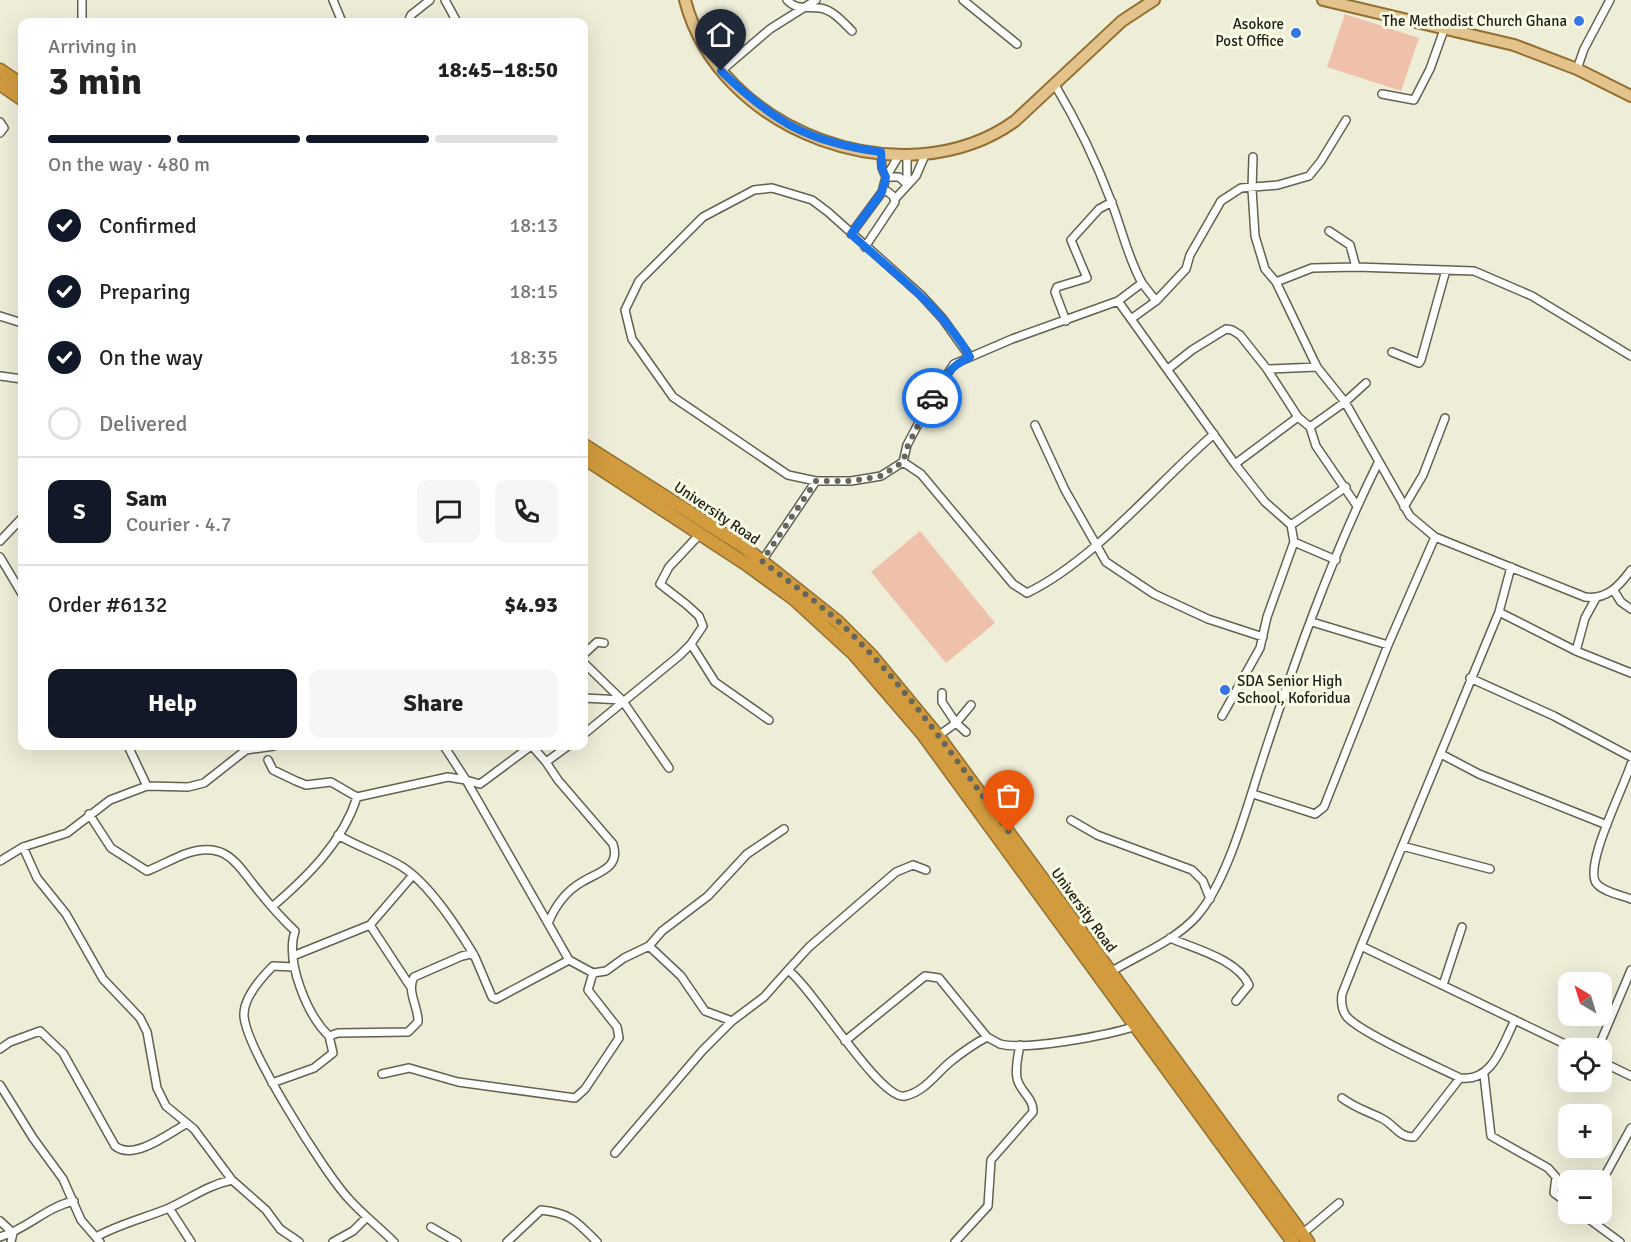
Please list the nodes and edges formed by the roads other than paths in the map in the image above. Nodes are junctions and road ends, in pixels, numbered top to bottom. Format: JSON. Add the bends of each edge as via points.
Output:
{"nodes":[{"id":1,"x":82,"y":0,"type":"edge"},
{"id":2,"x":333,"y":0,"type":"edge"},
{"id":3,"x":430,"y":0,"type":"edge"},
{"id":4,"x":445,"y":0,"type":"edge"},
{"id":5,"x":685,"y":0,"type":"edge"},
{"id":6,"x":787,"y":0,"type":"edge"},
{"id":7,"x":816,"y":0,"type":"edge"},
{"id":8,"x":963,"y":0,"type":"edge"},
{"id":9,"x":1154,"y":0,"type":"edge"},
{"id":10,"x":1323,"y":0,"type":"edge"},
{"id":11,"x":1610,"y":0,"type":"edge"},
{"id":12,"x":800,"y":8,"type":"junction"},
{"id":13,"x":82,"y":18,"type":"edge"},
{"id":14,"x":340,"y":18,"type":"edge"},
{"id":15,"x":410,"y":18,"type":"edge"},
{"id":16,"x":455,"y":18,"type":"edge"},
{"id":17,"x":1445,"y":27,"type":"junction"},
{"id":18,"x":852,"y":31,"type":"dead end"},
{"id":19,"x":1017,"y":44,"type":"dead end"},
{"id":20,"x":1577,"y":69,"type":"junction"},
{"id":21,"x":0,"y":70,"type":"edge"},
{"id":22,"x":721,"y":71,"type":"junction"},
{"id":23,"x":18,"y":82,"type":"edge"},
{"id":24,"x":0,"y":84,"type":"edge"},
{"id":25,"x":1055,"y":85,"type":"junction"},
{"id":26,"x":1382,"y":93,"type":"dead end"},
{"id":27,"x":18,"y":96,"type":"edge"},
{"id":28,"x":1631,"y":96,"type":"edge"},
{"id":29,"x":1346,"y":120,"type":"dead end"},
{"id":30,"x":0,"y":122,"type":"edge"},
{"id":31,"x":0,"y":133,"type":"edge"},
{"id":32,"x":881,"y":152,"type":"junction"},
{"id":33,"x":903,"y":154,"type":"junction"},
{"id":34,"x":925,"y":155,"type":"junction"},
{"id":35,"x":1253,"y":157,"type":"dead end"},
{"id":36,"x":886,"y":177,"type":"junction"},
{"id":37,"x":907,"y":184,"type":"junction"},
{"id":38,"x":1252,"y":189,"type":"junction"},
{"id":39,"x":882,"y":192,"type":"junction"},
{"id":40,"x":895,"y":199,"type":"junction"},
{"id":41,"x":1112,"y":202,"type":"junction"},
{"id":42,"x":1329,"y":231,"type":"dead end"},
{"id":43,"x":851,"y":234,"type":"junction"},
{"id":44,"x":865,"y":247,"type":"junction"},
{"id":45,"x":1356,"y":267,"type":"junction"},
{"id":46,"x":1446,"y":270,"type":"junction"},
{"id":47,"x":1276,"y":282,"type":"junction"},
{"id":48,"x":1142,"y":283,"type":"junction"},
{"id":49,"x":1118,"y":301,"type":"junction"},
{"id":50,"x":1156,"y":301,"type":"junction"},
{"id":51,"x":0,"y":316,"type":"edge"},
{"id":52,"x":1131,"y":319,"type":"junction"},
{"id":53,"x":1066,"y":321,"type":"junction"},
{"id":54,"x":18,"y":322,"type":"edge"},
{"id":55,"x":1392,"y":352,"type":"dead end"},
{"id":56,"x":1631,"y":356,"type":"edge"},
{"id":57,"x":970,"y":357,"type":"junction"},
{"id":58,"x":1317,"y":367,"type":"junction"},
{"id":59,"x":1168,"y":369,"type":"junction"},
{"id":60,"x":1268,"y":369,"type":"junction"},
{"id":61,"x":0,"y":376,"type":"edge"},
{"id":62,"x":18,"y":378,"type":"edge"},
{"id":63,"x":1366,"y":383,"type":"dead end"},
{"id":64,"x":1345,"y":402,"type":"junction"},
{"id":65,"x":1298,"y":417,"type":"junction"},
{"id":66,"x":1445,"y":418,"type":"dead end"},
{"id":67,"x":1035,"y":425,"type":"dead end"},
{"id":68,"x":1310,"y":427,"type":"junction"},
{"id":69,"x":1214,"y":434,"type":"junction"},
{"id":70,"x":588,"y":448,"type":"edge"},
{"id":71,"x":588,"y":460,"type":"edge"},
{"id":72,"x":903,"y":462,"type":"junction"},
{"id":73,"x":1378,"y":463,"type":"junction"},
{"id":74,"x":1235,"y":464,"type":"junction"},
{"id":75,"x":816,"y":481,"type":"junction"},
{"id":76,"x":1346,"y":487,"type":"junction"},
{"id":77,"x":665,"y":504,"type":"junction"},
{"id":78,"x":1357,"y":506,"type":"junction"},
{"id":79,"x":1404,"y":507,"type":"junction"},
{"id":80,"x":18,"y":522,"type":"edge"},
{"id":81,"x":1291,"y":525,"type":"junction"},
{"id":82,"x":700,"y":534,"type":"junction"},
{"id":83,"x":1435,"y":537,"type":"junction"},
{"id":84,"x":0,"y":541,"type":"edge"},
{"id":85,"x":1294,"y":542,"type":"junction"},
{"id":86,"x":1097,"y":544,"type":"junction"},
{"id":87,"x":0,"y":557,"type":"edge"},
{"id":88,"x":1336,"y":560,"type":"junction"},
{"id":89,"x":762,"y":561,"type":"junction"},
{"id":90,"x":1511,"y":567,"type":"junction"},
{"id":91,"x":1631,"y":570,"type":"edge"},
{"id":92,"x":18,"y":587,"type":"edge"},
{"id":93,"x":1614,"y":591,"type":"junction"},
{"id":94,"x":1596,"y":598,"type":"junction"},
{"id":95,"x":1631,"y":609,"type":"edge"},
{"id":96,"x":1499,"y":612,"type":"junction"},
{"id":97,"x":1312,"y":622,"type":"junction"},
{"id":98,"x":1263,"y":637,"type":"junction"},
{"id":99,"x":604,"y":643,"type":"dead end"},
{"id":100,"x":691,"y":644,"type":"junction"},
{"id":101,"x":1388,"y":645,"type":"junction"},
{"id":102,"x":588,"y":650,"type":"edge"},
{"id":103,"x":1576,"y":651,"type":"junction"},
{"id":104,"x":588,"y":667,"type":"edge"},
{"id":105,"x":1631,"y":673,"type":"edge"},
{"id":106,"x":1470,"y":678,"type":"junction"},
{"id":107,"x":942,"y":693,"type":"dead end"},
{"id":108,"x":588,"y":698,"type":"edge"},
{"id":109,"x":622,"y":700,"type":"junction"},
{"id":110,"x":971,"y":705,"type":"dead end"},
{"id":111,"x":1222,"y":716,"type":"dead end"},
{"id":112,"x":769,"y":720,"type":"dead end"},
{"id":113,"x":956,"y":723,"type":"junction"},
{"id":114,"x":588,"y":731,"type":"edge"},
{"id":115,"x":966,"y":732,"type":"dead end"},
{"id":116,"x":938,"y":736,"type":"junction"},
{"id":117,"x":130,"y":750,"type":"edge"},
{"id":118,"x":241,"y":750,"type":"edge"},
{"id":119,"x":447,"y":750,"type":"edge"},
{"id":120,"x":526,"y":750,"type":"edge"},
{"id":121,"x":535,"y":750,"type":"edge"},
{"id":122,"x":562,"y":750,"type":"edge"},
{"id":123,"x":1442,"y":754,"type":"junction"},
{"id":124,"x":1631,"y":757,"type":"edge"},
{"id":125,"x":268,"y":760,"type":"dead end"},
{"id":126,"x":546,"y":762,"type":"junction"},
{"id":127,"x":1631,"y":764,"type":"edge"},
{"id":128,"x":669,"y":768,"type":"dead end"},
{"id":129,"x":466,"y":780,"type":"junction"},
{"id":130,"x":147,"y":786,"type":"junction"},
{"id":131,"x":1252,"y":794,"type":"junction"},
{"id":132,"x":357,"y":797,"type":"junction"},
{"id":133,"x":89,"y":814,"type":"junction"},
{"id":134,"x":1071,"y":820,"type":"dead end"},
{"id":135,"x":1607,"y":825,"type":"junction"},
{"id":136,"x":784,"y":829,"type":"dead end"},
{"id":137,"x":338,"y":835,"type":"junction"},
{"id":138,"x":23,"y":846,"type":"junction"},
{"id":139,"x":1402,"y":846,"type":"junction"},
{"id":140,"x":0,"y":861,"type":"edge"},
{"id":141,"x":1490,"y":869,"type":"dead end"},
{"id":142,"x":926,"y":870,"type":"dead end"},
{"id":143,"x":413,"y":875,"type":"junction"},
{"id":144,"x":1210,"y":899,"type":"junction"},
{"id":145,"x":1631,"y":899,"type":"edge"},
{"id":146,"x":272,"y":907,"type":"junction"},
{"id":147,"x":549,"y":921,"type":"junction"},
{"id":148,"x":370,"y":925,"type":"junction"},
{"id":149,"x":1462,"y":927,"type":"dead end"},
{"id":150,"x":1170,"y":938,"type":"junction"},
{"id":151,"x":650,"y":946,"type":"junction"},
{"id":152,"x":1361,"y":946,"type":"junction"},
{"id":153,"x":293,"y":956,"type":"junction"},
{"id":154,"x":475,"y":957,"type":"junction"},
{"id":155,"x":569,"y":960,"type":"junction"},
{"id":156,"x":294,"y":967,"type":"junction"},
{"id":157,"x":788,"y":970,"type":"junction"},
{"id":158,"x":1631,"y":970,"type":"edge"},
{"id":159,"x":593,"y":973,"type":"junction"},
{"id":160,"x":1106,"y":975,"type":"junction"},
{"id":161,"x":1443,"y":985,"type":"junction"},
{"id":162,"x":411,"y":987,"type":"junction"},
{"id":163,"x":1236,"y":1001,"type":"dead end"},
{"id":164,"x":1515,"y":1020,"type":"junction"},
{"id":165,"x":732,"y":1022,"type":"junction"},
{"id":166,"x":1149,"y":1022,"type":"junction"},
{"id":167,"x":1135,"y":1027,"type":"junction"},
{"id":168,"x":329,"y":1036,"type":"junction"},
{"id":169,"x":987,"y":1037,"type":"junction"},
{"id":170,"x":1602,"y":1038,"type":"edge"},
{"id":171,"x":845,"y":1041,"type":"junction"},
{"id":172,"x":1558,"y":1041,"type":"edge"},
{"id":173,"x":1020,"y":1045,"type":"junction"},
{"id":174,"x":0,"y":1049,"type":"edge"},
{"id":175,"x":1612,"y":1067,"type":"edge"},
{"id":176,"x":382,"y":1074,"type":"dead end"},
{"id":177,"x":1484,"y":1075,"type":"junction"},
{"id":178,"x":1631,"y":1076,"type":"edge"},
{"id":179,"x":1460,"y":1078,"type":"junction"},
{"id":180,"x":272,"y":1083,"type":"junction"},
{"id":181,"x":0,"y":1084,"type":"edge"},
{"id":182,"x":1342,"y":1098,"type":"dead end"},
{"id":183,"x":186,"y":1124,"type":"junction"},
{"id":184,"x":1631,"y":1128,"type":"edge"},
{"id":185,"x":615,"y":1153,"type":"dead end"},
{"id":186,"x":1608,"y":1170,"type":"edge"},
{"id":187,"x":232,"y":1179,"type":"junction"},
{"id":188,"x":1558,"y":1196,"type":"edge"},
{"id":189,"x":74,"y":1201,"type":"junction"},
{"id":190,"x":1339,"y":1203,"type":"dead end"},
{"id":191,"x":169,"y":1208,"type":"junction"},
{"id":192,"x":367,"y":1217,"type":"junction"},
{"id":193,"x":0,"y":1221,"type":"edge"},
{"id":194,"x":1596,"y":1224,"type":"edge"},
{"id":195,"x":431,"y":1227,"type":"dead end"},
{"id":196,"x":13,"y":1233,"type":"junction"},
{"id":197,"x":0,"y":1237,"type":"edge"},
{"id":198,"x":98,"y":1239,"type":"edge"},
{"id":199,"x":1301,"y":1239,"type":"edge"},
{"id":200,"x":11,"y":1242,"type":"edge"},
{"id":201,"x":191,"y":1242,"type":"edge"},
{"id":202,"x":299,"y":1242,"type":"edge"},
{"id":203,"x":333,"y":1242,"type":"edge"},
{"id":204,"x":394,"y":1242,"type":"edge"},
{"id":205,"x":457,"y":1242,"type":"edge"},
{"id":206,"x":507,"y":1242,"type":"edge"},
{"id":207,"x":597,"y":1242,"type":"edge"},
{"id":208,"x":955,"y":1242,"type":"edge"},
{"id":209,"x":1620,"y":1242,"type":"edge"}],
"edges":[{"from":1,"to":13,"type":"street"},
{"from":2,"to":14,"type":"street"},
{"from":3,"to":15,"type":"street"},
{"from":4,"to":16,"type":"street"},
{"from":5,"to":22,"type":"main road","via":[[704,46]]},
{"from":6,"to":12,"type":"street"},
{"from":7,"to":12,"type":"street"},
{"from":8,"to":19,"type":"street"},
{"from":9,"to":25,"type":"main road","via":[[1122,21]]},
{"from":10,"to":17,"type":"main road"},
{"from":11,"to":20,"type":"street"},
{"from":12,"to":18,"type":"street","via":[[822,8]]},
{"from":12,"to":22,"type":"street"},
{"from":17,"to":20,"type":"main road","via":[[1514,45]]},
{"from":17,"to":26,"type":"street","via":[[1414,100]]},
{"from":20,"to":28,"type":"main road"},
{"from":21,"to":23,"type":"highway"},
{"from":22,"to":32,"type":"main road","via":[[760,108],[787,126],[854,148]]},
{"from":24,"to":27,"type":"highway"},
{"from":25,"to":34,"type":"main road","via":[[1016,121],[986,139]]},
{"from":25,"to":41,"type":"street","via":[[1077,122]]},
{"from":29,"to":38,"type":"street","via":[[1309,177]]},
{"from":30,"to":31,"type":"street","via":[[4,128]]},
{"from":32,"to":33,"type":"main road"},
{"from":32,"to":36,"type":"street"},
{"from":33,"to":34,"type":"main road"},
{"from":33,"to":36,"type":"street"},
{"from":33,"to":37,"type":"street"},
{"from":34,"to":37,"type":"street","via":[[916,176]]},
{"from":35,"to":38,"type":"street"},
{"from":36,"to":37,"type":"street","via":[[899,177]]},
{"from":36,"to":39,"type":"street"},
{"from":37,"to":40,"type":"street"},
{"from":38,"to":47,"type":"street","via":[[1259,253],[1264,269]]},
{"from":38,"to":50,"type":"street","via":[[1241,188],[1221,201],[1186,268]]},
{"from":39,"to":40,"type":"street","via":[[887,191]]},
{"from":39,"to":43,"type":"street"},
{"from":40,"to":44,"type":"street"},
{"from":41,"to":48,"type":"street","via":[[1130,260]]},
{"from":41,"to":53,"type":"street","via":[[1099,209],[1071,240],[1087,278],[1057,287],[1055,292]]},
{"from":42,"to":45,"type":"street","via":[[1350,245]]},
{"from":43,"to":44,"type":"street"},
{"from":43,"to":75,"type":"street","via":[[812,200],[772,188],[754,190],[703,217],[639,280],[625,310],[632,339],[673,397],[788,475]]},
{"from":44,"to":57,"type":"street","via":[[944,319]]},
{"from":45,"to":46,"type":"street"},
{"from":45,"to":47,"type":"street","via":[[1312,268]]},
{"from":46,"to":55,"type":"street","via":[[1421,360],[1419,363]]},
{"from":46,"to":56,"type":"street","via":[[1474,271],[1498,280]]},
{"from":47,"to":58,"type":"street"},
{"from":48,"to":49,"type":"street"},
{"from":48,"to":50,"type":"street"},
{"from":49,"to":52,"type":"street"},
{"from":49,"to":53,"type":"street"},
{"from":50,"to":52,"type":"street"},
{"from":51,"to":54,"type":"street"},
{"from":52,"to":59,"type":"street"},
{"from":53,"to":57,"type":"street"},
{"from":57,"to":72,"type":"street","via":[[954,364],[945,374]]},
{"from":58,"to":60,"type":"street"},
{"from":58,"to":64,"type":"street"},
{"from":59,"to":60,"type":"street","via":[[1226,329],[1240,335]]},
{"from":59,"to":69,"type":"street"},
{"from":60,"to":65,"type":"street"},
{"from":61,"to":62,"type":"street"},
{"from":63,"to":64,"type":"street"},
{"from":64,"to":68,"type":"street"},
{"from":64,"to":73,"type":"street"},
{"from":65,"to":68,"type":"street"},
{"from":65,"to":74,"type":"street"},
{"from":66,"to":79,"type":"street","via":[[1423,475]]},
{"from":67,"to":86,"type":"street","via":[[1065,490]]},
{"from":68,"to":76,"type":"street","via":[[1316,446]]},
{"from":69,"to":74,"type":"street"},
{"from":69,"to":86,"type":"street"},
{"from":70,"to":77,"type":"highway","name":"University Road"},
{"from":71,"to":77,"type":"highway","name":"University Road"},
{"from":72,"to":75,"type":"street","via":[[881,476]]},
{"from":72,"to":86,"type":"street","via":[[921,474],[1013,584],[1027,593],[1063,573]]},
{"from":73,"to":78,"type":"street"},
{"from":73,"to":79,"type":"street"},
{"from":74,"to":81,"type":"street","via":[[1265,502]]},
{"from":75,"to":89,"type":"street"},
{"from":76,"to":78,"type":"street"},
{"from":76,"to":81,"type":"street"},
{"from":77,"to":82,"type":"highway","name":"University Road"},
{"from":77,"to":89,"type":"highway","name":"University Road"},
{"from":78,"to":88,"type":"street"},
{"from":79,"to":83,"type":"street"},
{"from":80,"to":84,"type":"street"},
{"from":81,"to":85,"type":"street"},
{"from":82,"to":100,"type":"street","via":[[669,567],[660,584],[699,616],[703,626]]},
{"from":82,"to":160,"type":"highway","name":"University Road","via":[[760,574],[827,627],[889,692]]},
{"from":83,"to":90,"type":"street"},
{"from":83,"to":101,"type":"street"},
{"from":85,"to":88,"type":"street"},
{"from":85,"to":98,"type":"street"},
{"from":86,"to":98,"type":"street","via":[[1116,571],[1154,594],[1208,619]]},
{"from":87,"to":92,"type":"street"},
{"from":88,"to":97,"type":"street"},
{"from":89,"to":116,"type":"highway","name":"University Road","via":[[837,621],[898,685]]},
{"from":90,"to":94,"type":"street"},
{"from":90,"to":96,"type":"street"},
{"from":91,"to":93,"type":"street"},
{"from":93,"to":94,"type":"street"},
{"from":93,"to":95,"type":"street"},
{"from":94,"to":103,"type":"street","via":[[1585,618]]},
{"from":96,"to":103,"type":"street"},
{"from":96,"to":106,"type":"street"},
{"from":97,"to":101,"type":"street"},
{"from":97,"to":131,"type":"street"},
{"from":98,"to":111,"type":"street"},
{"from":99,"to":102,"type":"street","via":[[597,642]]},
{"from":100,"to":109,"type":"street"},
{"from":100,"to":112,"type":"street","via":[[716,682]]},
{"from":101,"to":131,"type":"street","via":[[1321,811],[1315,814]]},
{"from":103,"to":105,"type":"street"},
{"from":104,"to":109,"type":"street"},
{"from":106,"to":123,"type":"street"},
{"from":106,"to":124,"type":"street"},
{"from":107,"to":113,"type":"street","via":[[942,702]]},
{"from":108,"to":109,"type":"street"},
{"from":109,"to":114,"type":"street"},
{"from":109,"to":128,"type":"street"},
{"from":110,"to":113,"type":"street"},
{"from":113,"to":115,"type":"street"},
{"from":113,"to":116,"type":"street"},
{"from":116,"to":160,"type":"highway","name":"University Road"},
{"from":117,"to":130,"type":"street"},
{"from":118,"to":130,"type":"street","via":[[204,783],[188,787]]},
{"from":119,"to":129,"type":"street"},
{"from":120,"to":129,"type":"street","via":[[480,784]]},
{"from":121,"to":126,"type":"street"},
{"from":122,"to":126,"type":"street"},
{"from":123,"to":135,"type":"street","via":[[1479,774]]},
{"from":123,"to":139,"type":"street"},
{"from":125,"to":132,"type":"street","via":[[273,770],[296,781],[306,785],[331,782]]},
{"from":126,"to":147,"type":"street","via":[[613,844],[615,852],[607,870],[581,882],[566,895]]},
{"from":127,"to":135,"type":"street"},
{"from":129,"to":132,"type":"street","via":[[448,777]]},
{"from":129,"to":147,"type":"street"},
{"from":130,"to":133,"type":"street","via":[[110,800]]},
{"from":131,"to":144,"type":"street"},
{"from":132,"to":137,"type":"street"},
{"from":133,"to":138,"type":"street","via":[[67,833]]},
{"from":133,"to":146,"type":"street","via":[[111,848],[147,871],[185,854],[226,854],[238,862]]},
{"from":134,"to":144,"type":"street","via":[[1097,835],[1192,870],[1203,881]]},
{"from":135,"to":145,"type":"street","via":[[1593,876],[1603,888]]},
{"from":136,"to":151,"type":"street","via":[[747,854],[708,897],[662,931]]},
{"from":137,"to":143,"type":"street"},
{"from":137,"to":146,"type":"street","via":[[311,871]]},
{"from":138,"to":140,"type":"street"},
{"from":138,"to":183,"type":"street","via":[[37,878],[66,914],[103,979],[140,1018],[147,1032],[157,1088],[166,1106]]},
{"from":139,"to":141,"type":"street"},
{"from":139,"to":152,"type":"street"},
{"from":142,"to":157,"type":"street","via":[[913,866],[896,872]]},
{"from":143,"to":148,"type":"street"},
{"from":143,"to":154,"type":"street","via":[[445,912]]},
{"from":144,"to":150,"type":"street","via":[[1195,918]]},
{"from":146,"to":153,"type":"street","via":[[295,931]]},
{"from":147,"to":155,"type":"street"},
{"from":148,"to":153,"type":"street"},
{"from":148,"to":162,"type":"street"},
{"from":149,"to":161,"type":"street"},
{"from":150,"to":160,"type":"street"},
{"from":150,"to":163,"type":"street","via":[[1227,963],[1245,977],[1249,985]]},
{"from":151,"to":159,"type":"street","via":[[606,971]]},
{"from":151,"to":165,"type":"street","via":[[681,976],[705,1011]]},
{"from":152,"to":161,"type":"street"},
{"from":152,"to":179,"type":"street","via":[[1342,994],[1347,1017]]},
{"from":153,"to":156,"type":"street"},
{"from":154,"to":155,"type":"street","via":[[496,999]]},
{"from":154,"to":162,"type":"street","via":[[462,956],[422,972],[414,977]]},
{"from":155,"to":159,"type":"street"},
{"from":156,"to":168,"type":"street","via":[[318,1024]]},
{"from":156,"to":180,"type":"street","via":[[273,966],[259,980],[244,1014]]},
{"from":157,"to":165,"type":"street","via":[[764,997]]},
{"from":157,"to":171,"type":"street","via":[[816,998]]},
{"from":158,"to":170,"type":"street"},
{"from":159,"to":176,"type":"street","via":[[588,990],[617,1027],[619,1038],[585,1089],[574,1098],[458,1082],[409,1068]]},
{"from":160,"to":166,"type":"highway","name":"University Road"},
{"from":160,"to":167,"type":"highway","name":"University Road"},
{"from":161,"to":164,"type":"street"},
{"from":162,"to":168,"type":"street","via":[[419,1013],[418,1022],[408,1032]]},
{"from":164,"to":172,"type":"street"},
{"from":164,"to":177,"type":"street"},
{"from":165,"to":185,"type":"street","via":[[685,1069]]},
{"from":166,"to":167,"type":"street"},
{"from":166,"to":199,"type":"highway","name":"University Road"},
{"from":167,"to":173,"type":"street","via":[[1112,1034]]},
{"from":167,"to":199,"type":"highway","name":"University Road"},
{"from":168,"to":180,"type":"street","via":[[333,1053],[314,1068]]},
{"from":169,"to":171,"type":"street","via":[[948,1064],[923,1088],[904,1097],[894,1094]]},
{"from":169,"to":171,"type":"street","via":[[939,978],[925,976]]},
{"from":169,"to":173,"type":"street","via":[[1000,1044]]},
{"from":173,"to":208,"type":"street","via":[[1017,1079],[1034,1106],[1033,1112],[992,1160],[988,1206]]},
{"from":174,"to":183,"type":"street","via":[[40,1032],[63,1053],[120,1150],[149,1145]]},
{"from":175,"to":178,"type":"street"},
{"from":177,"to":179,"type":"street","via":[[1473,1080]]},
{"from":177,"to":188,"type":"street","via":[[1491,1136],[1548,1167],[1556,1177],[1554,1193]]},
{"from":179,"to":182,"type":"street","via":[[1414,1137],[1402,1135],[1382,1118],[1360,1111]]},
{"from":180,"to":192,"type":"street","via":[[316,1155]]},
{"from":181,"to":189,"type":"street"},
{"from":183,"to":187,"type":"street"},
{"from":184,"to":186,"type":"street"},
{"from":187,"to":191,"type":"street","via":[[212,1184]]},
{"from":187,"to":202,"type":"street","via":[[266,1210],[280,1229]]},
{"from":189,"to":196,"type":"street","via":[[61,1204]]},
{"from":189,"to":198,"type":"street","via":[[81,1220]]},
{"from":190,"to":199,"type":"street"},
{"from":191,"to":198,"type":"street","via":[[112,1228]]},
{"from":191,"to":201,"type":"street"},
{"from":192,"to":203,"type":"street"},
{"from":192,"to":204,"type":"street"},
{"from":193,"to":196,"type":"street"},
{"from":194,"to":209,"type":"street"},
{"from":195,"to":205,"type":"street"},
{"from":196,"to":197,"type":"street"},
{"from":196,"to":200,"type":"street"},
{"from":206,"to":207,"type":"street","via":[[541,1210],[562,1212],[574,1218]]}]}
